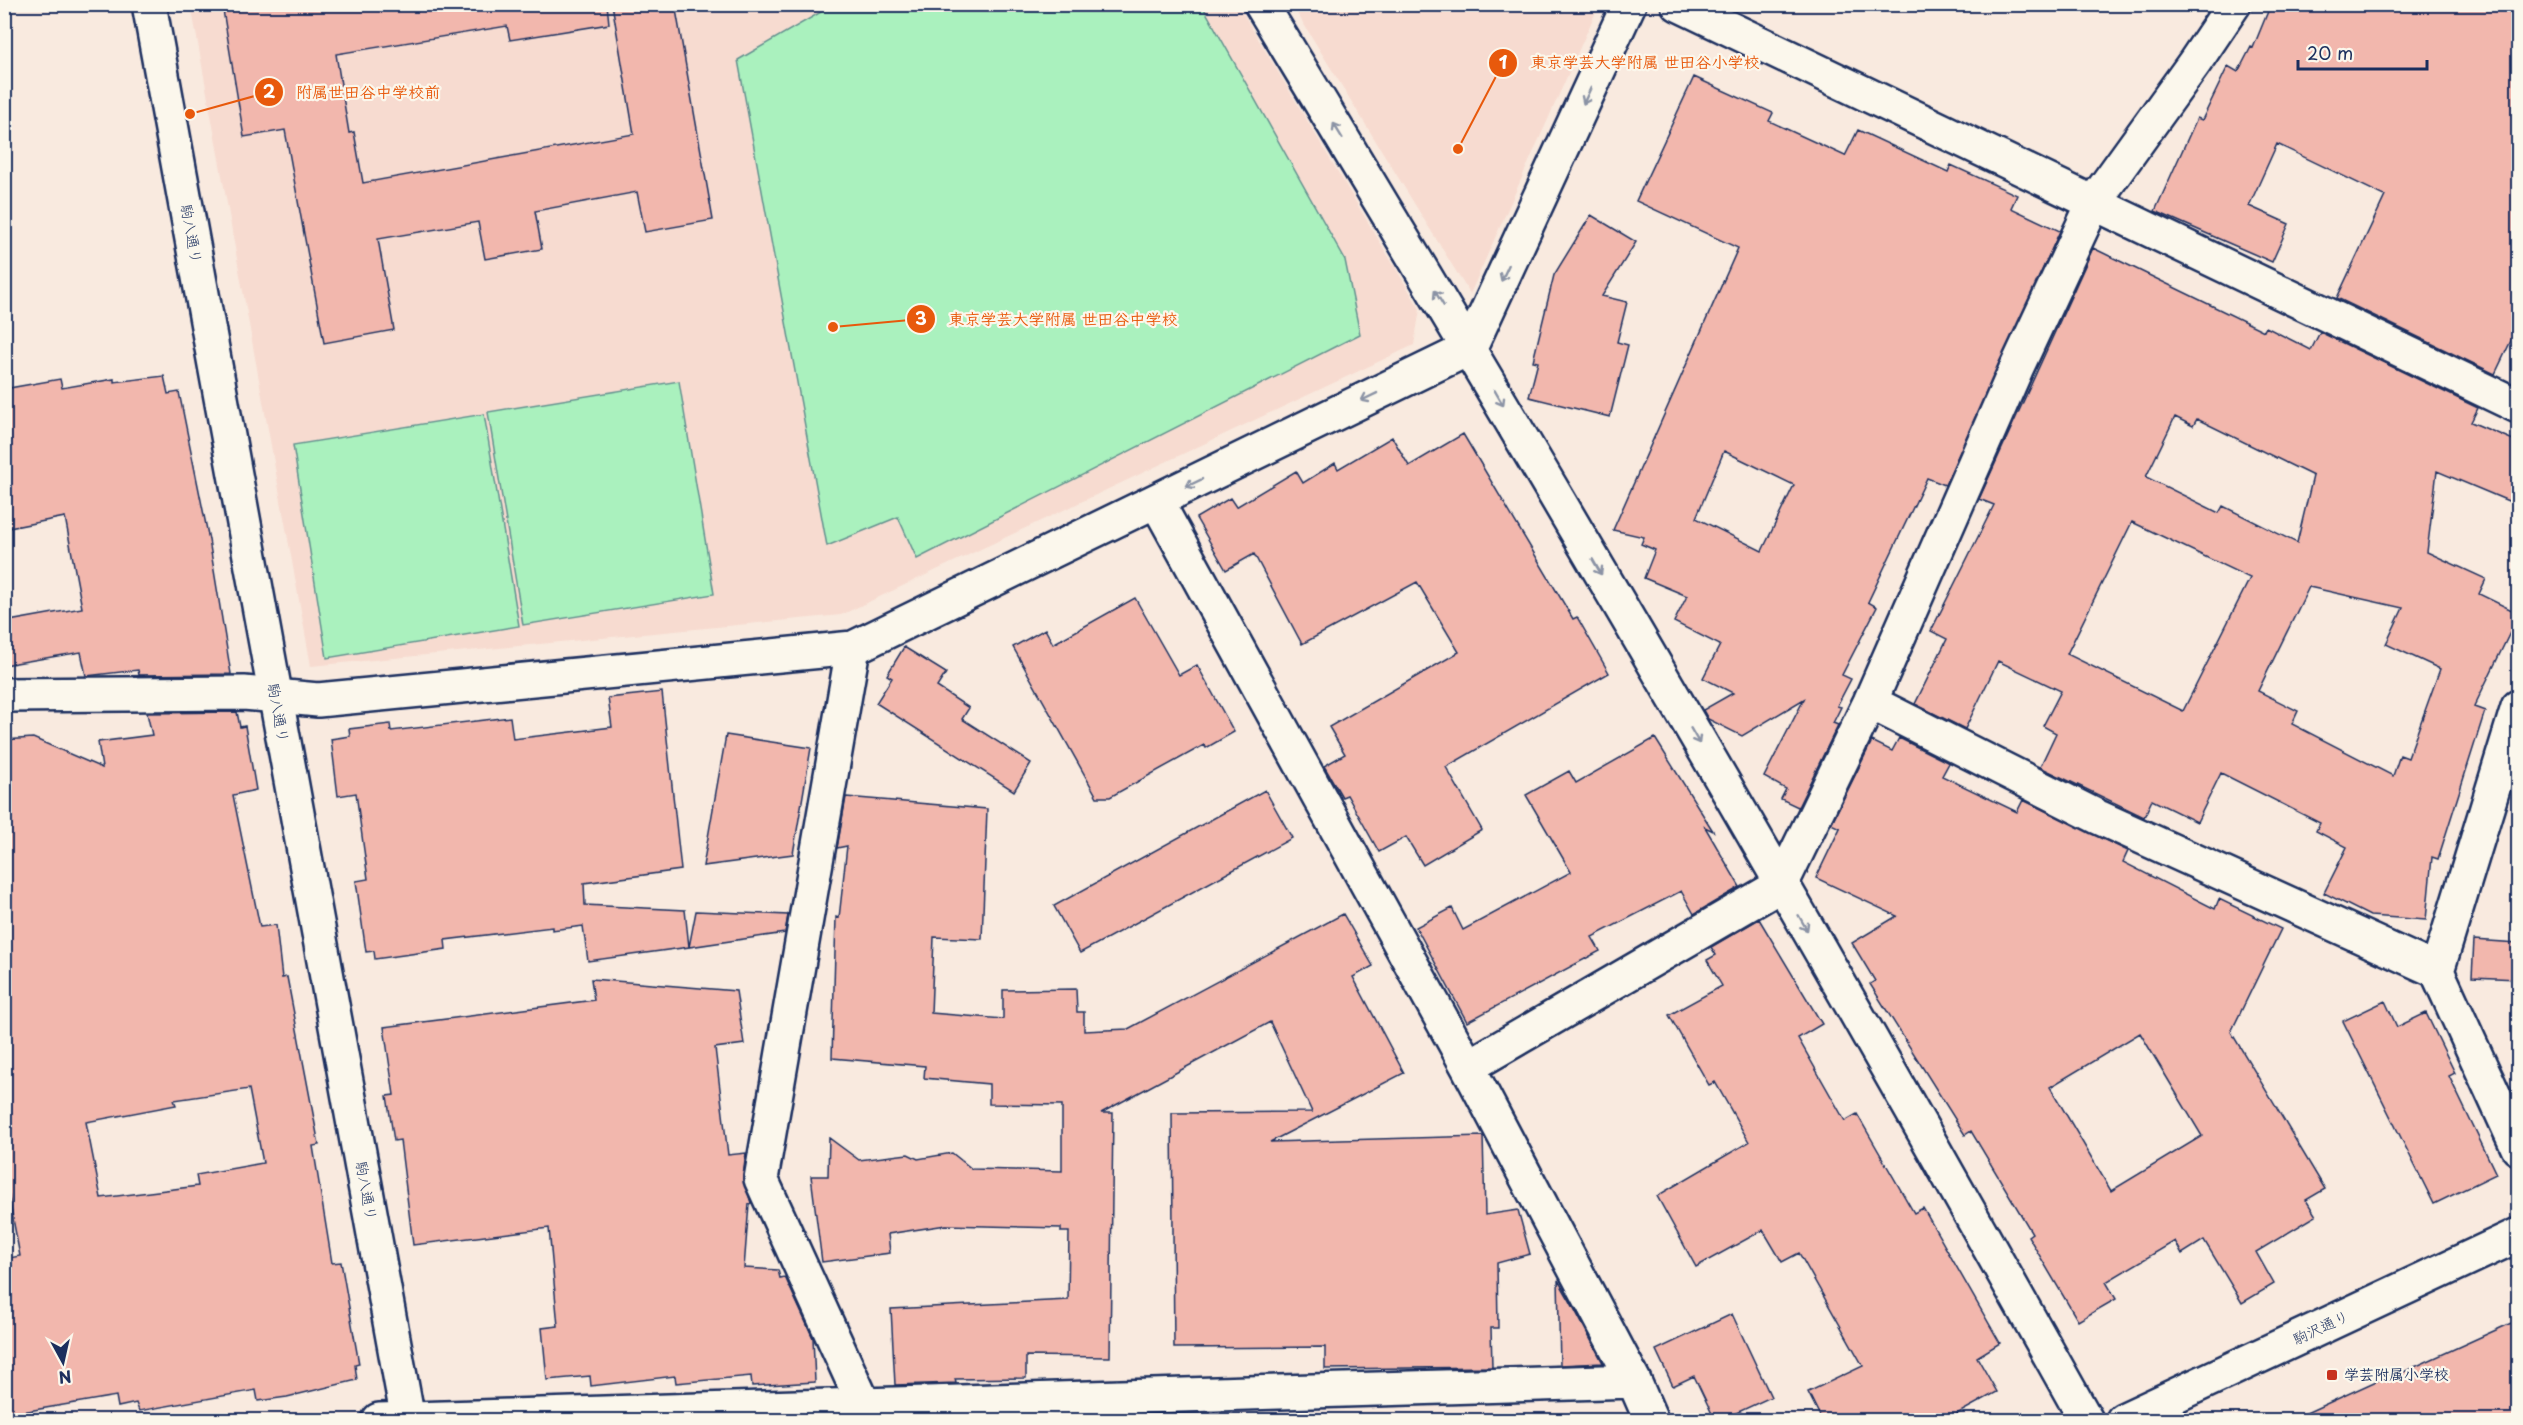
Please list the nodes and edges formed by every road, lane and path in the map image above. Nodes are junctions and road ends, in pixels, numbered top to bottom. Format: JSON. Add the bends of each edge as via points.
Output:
{"nodes":[{"id":1,"x":149,"y":4,"type":"edge"},
{"id":2,"x":1261,"y":4,"type":"edge"},
{"id":3,"x":1629,"y":4,"type":"edge"},
{"id":4,"x":1678,"y":4,"type":"edge"},
{"id":5,"x":2234,"y":4,"type":"edge"},
{"id":6,"x":2094,"y":202,"type":"junction"},
{"id":7,"x":1470,"y":348,"type":"junction"},
{"id":8,"x":2518,"y":406,"type":"edge"},
{"id":9,"x":1157,"y":502,"type":"junction"},
{"id":10,"x":854,"y":648,"type":"junction"},
{"id":11,"x":4,"y":695,"type":"edge"},
{"id":12,"x":275,"y":696,"type":"junction"},
{"id":13,"x":1870,"y":702,"type":"junction"},
{"id":14,"x":2518,"y":706,"type":"edge"},
{"id":15,"x":1781,"y":885,"type":"junction"},
{"id":16,"x":2437,"y":971,"type":"junction"},
{"id":17,"x":1468,"y":1067,"type":"junction"},
{"id":18,"x":2518,"y":1148,"type":"edge"},
{"id":19,"x":2518,"y":1235,"type":"edge"},
{"id":20,"x":1634,"y":1381,"type":"junction"},
{"id":21,"x":866,"y":1413,"type":"edge"},
{"id":22,"x":398,"y":1420,"type":"edge"},
{"id":23,"x":1651,"y":1420,"type":"edge"},
{"id":24,"x":2086,"y":1420,"type":"edge"},
{"id":25,"x":2123,"y":1420,"type":"edge"}],
"edges":[{"from":1,"to":12,"type":"street","name":"駒八通り"},
{"from":7,"to":2,"type":"street","one_way":true},
{"from":3,"to":7,"type":"street","one_way":true},
{"from":4,"to":6,"type":"street"},
{"from":5,"to":6,"type":"street"},
{"from":6,"to":8,"type":"street"},
{"from":6,"to":13,"type":"street"},
{"from":7,"to":9,"type":"street","one_way":true},
{"from":7,"to":15,"type":"street","one_way":true},
{"from":9,"to":10,"type":"street"},
{"from":9,"to":17,"type":"street"},
{"from":10,"to":12,"type":"street","via":[[318,700]]},
{"from":10,"to":21,"type":"street","via":[[761,1179]]},
{"from":11,"to":12,"type":"street"},
{"from":12,"to":22,"type":"street","name":"駒八通り"},
{"from":13,"to":15,"type":"street"},
{"from":13,"to":16,"type":"street","via":[[2098,817]]},
{"from":14,"to":16,"type":"street"},
{"from":15,"to":17,"type":"street"},
{"from":15,"to":24,"type":"street","one_way":true},
{"from":16,"to":18,"type":"street"},
{"from":17,"to":20,"type":"street"},
{"from":19,"to":25,"type":"street","name":"駒沢通り"},
{"from":20,"to":21,"type":"street"},
{"from":20,"to":23,"type":"street"},
{"from":21,"to":22,"type":"street"}]}
